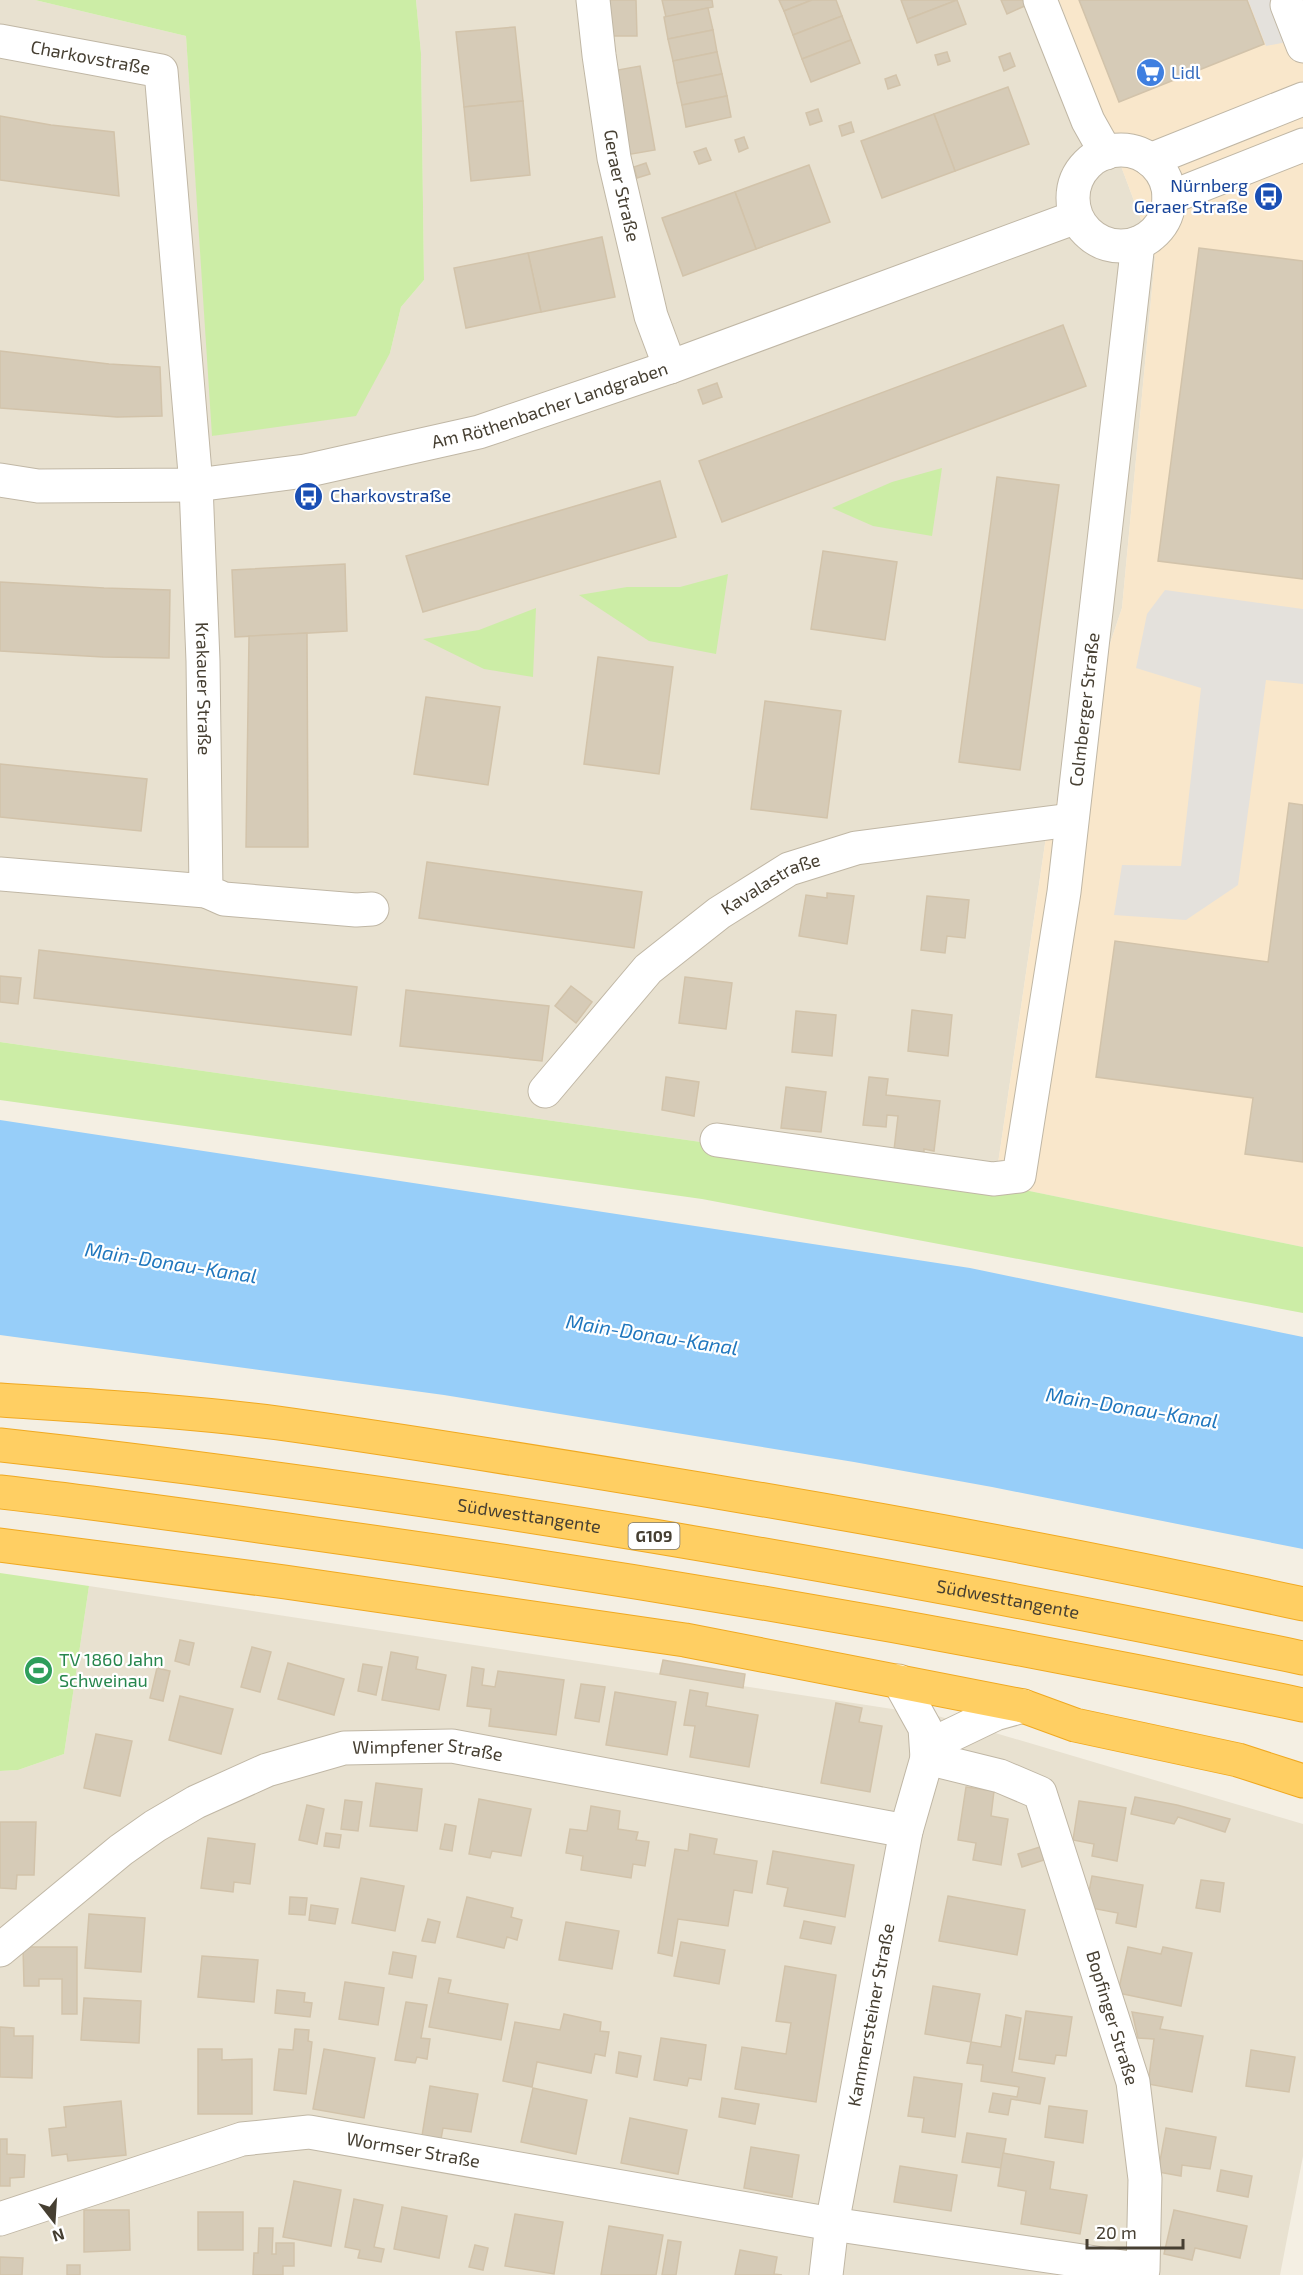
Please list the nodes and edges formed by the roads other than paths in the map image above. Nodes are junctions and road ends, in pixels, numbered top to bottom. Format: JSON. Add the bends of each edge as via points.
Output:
{"nodes":[{"id":1,"x":593,"y":0,"type":"edge"},
{"id":2,"x":1040,"y":0,"type":"edge"},
{"id":3,"x":1287,"y":5,"type":"dead end"},
{"id":4,"x":0,"y":40,"type":"edge"},
{"id":5,"x":1303,"y":46,"type":"edge"},
{"id":6,"x":1303,"y":99,"type":"edge"},
{"id":7,"x":1303,"y":145,"type":"edge"},
{"id":8,"x":1106,"y":153,"type":"junction"},
{"id":9,"x":1150,"y":160,"type":"junction"},
{"id":10,"x":1169,"y":198,"type":"junction"},
{"id":11,"x":1076,"y":217,"type":"junction"},
{"id":12,"x":1138,"y":243,"type":"junction"},
{"id":13,"x":670,"y":367,"type":"junction"},
{"id":14,"x":0,"y":480,"type":"edge"},
{"id":15,"x":196,"y":485,"type":"junction"},
{"id":16,"x":1071,"y":820,"type":"junction"},
{"id":17,"x":0,"y":874,"type":"edge"},
{"id":18,"x":206,"y":891,"type":"junction"},
{"id":19,"x":372,"y":909,"type":"dead end"},
{"id":20,"x":545,"y":1091,"type":"dead end"},
{"id":21,"x":717,"y":1140,"type":"dead end"},
{"id":22,"x":0,"y":1400,"type":"edge"},
{"id":23,"x":0,"y":1445,"type":"edge"},
{"id":24,"x":0,"y":1492,"type":"edge"},
{"id":25,"x":0,"y":1545,"type":"edge"},
{"id":26,"x":1303,"y":1604,"type":"edge"},
{"id":27,"x":1303,"y":1658,"type":"edge"},
{"id":28,"x":899,"y":1681,"type":"junction"},
{"id":29,"x":1303,"y":1705,"type":"edge"},
{"id":30,"x":1023,"y":1706,"type":"junction"},
{"id":31,"x":1303,"y":1757,"type":"edge"},
{"id":32,"x":927,"y":1758,"type":"junction"},
{"id":33,"x":1244,"y":1762,"type":"junction"},
{"id":34,"x":1303,"y":1781,"type":"edge"},
{"id":35,"x":906,"y":1831,"type":"junction"},
{"id":36,"x":0,"y":1950,"type":"edge"},
{"id":37,"x":0,"y":2218,"type":"edge"},
{"id":38,"x":832,"y":2224,"type":"junction"},
{"id":39,"x":826,"y":2275,"type":"edge"}],
"edges":[{"from":1,"to":13,"type":"street","name":"Geraer Straße","via":[[614,158],[651,316]]},
{"from":2,"to":8,"type":"street","via":[[1088,121]]},
{"from":3,"to":5,"type":"street"},
{"from":4,"to":15,"type":"street","name":"Charkovstraße","via":[[161,71]]},
{"from":6,"to":9,"type":"street"},
{"from":7,"to":10,"type":"street"},
{"from":8,"to":9,"type":"street","via":[[1121,150]]},
{"from":8,"to":11,"type":"street","via":[[1094,158],[1077,179],[1073,191]]},
{"from":9,"to":10,"type":"street","via":[[1167,183]]},
{"from":10,"to":12,"type":"street","via":[[1161,225]]},
{"from":11,"to":12,"type":"street","via":[[1091,237],[1102,243]]},
{"from":11,"to":13,"type":"street","name":"Am Röthenbacher Landgraben"},
{"from":12,"to":16,"type":"street","name":"Colmberger Straße"},
{"from":13,"to":15,"type":"street","name":"Am Röthenbacher Landgraben","via":[[479,432],[305,471]]},
{"from":14,"to":15,"type":"street","name":"Am Röthenbacher Landgraben","via":[[38,486]]},
{"from":15,"to":18,"type":"street","name":"Krakauer Straße"},
{"from":16,"to":20,"type":"street","name":"Kavalastraße","via":[[856,849],[789,869],[719,912],[648,969]]},
{"from":16,"to":21,"type":"street","name":"Colmberger Straße","via":[[1064,892],[1019,1176],[993,1179]]},
{"from":17,"to":18,"type":"street"},
{"from":18,"to":19,"type":"street","via":[[224,898]]},
{"from":22,"to":26,"type":"highway","via":[[276,1423],[531,1462],[795,1505]]},
{"from":23,"to":27,"type":"highway","name":"Südwesttangente","number":"G109","via":[[237,1474],[682,1540],[909,1580]]},
{"from":24,"to":29,"type":"highway","via":[[524,1563],[946,1635]]},
{"from":25,"to":28,"type":"highway","via":[[685,1640]]},
{"from":28,"to":30,"type":"highway"},
{"from":28,"to":32,"type":"street","name":"Kammersteiner Straße","via":[[925,1728]]},
{"from":30,"to":32,"type":"street","name":"Kammersteiner Straße","via":[[995,1714],[945,1738]]},
{"from":30,"to":33,"type":"highway","via":[[1075,1725]]},
{"from":31,"to":33,"type":"highway"},
{"from":32,"to":35,"type":"street","name":"Kammersteiner Straße"},
{"from":32,"to":38,"type":"street","name":"Bopfinger Straße","via":[[1000,1776],[1040,1793],[1134,2082],[1144,2179],[1143,2270]]},
{"from":33,"to":34,"type":"highway"},
{"from":35,"to":36,"type":"street","name":"Wimpfener Straße","via":[[452,1746],[344,1748],[267,1770],[196,1802],[155,1826]]},
{"from":35,"to":38,"type":"street","name":"Kammersteiner Straße"},
{"from":37,"to":38,"type":"street","name":"Wormser Straße","via":[[242,2139],[309,2132]]},
{"from":38,"to":39,"type":"street","name":"Kammersteiner Straße"}]}
